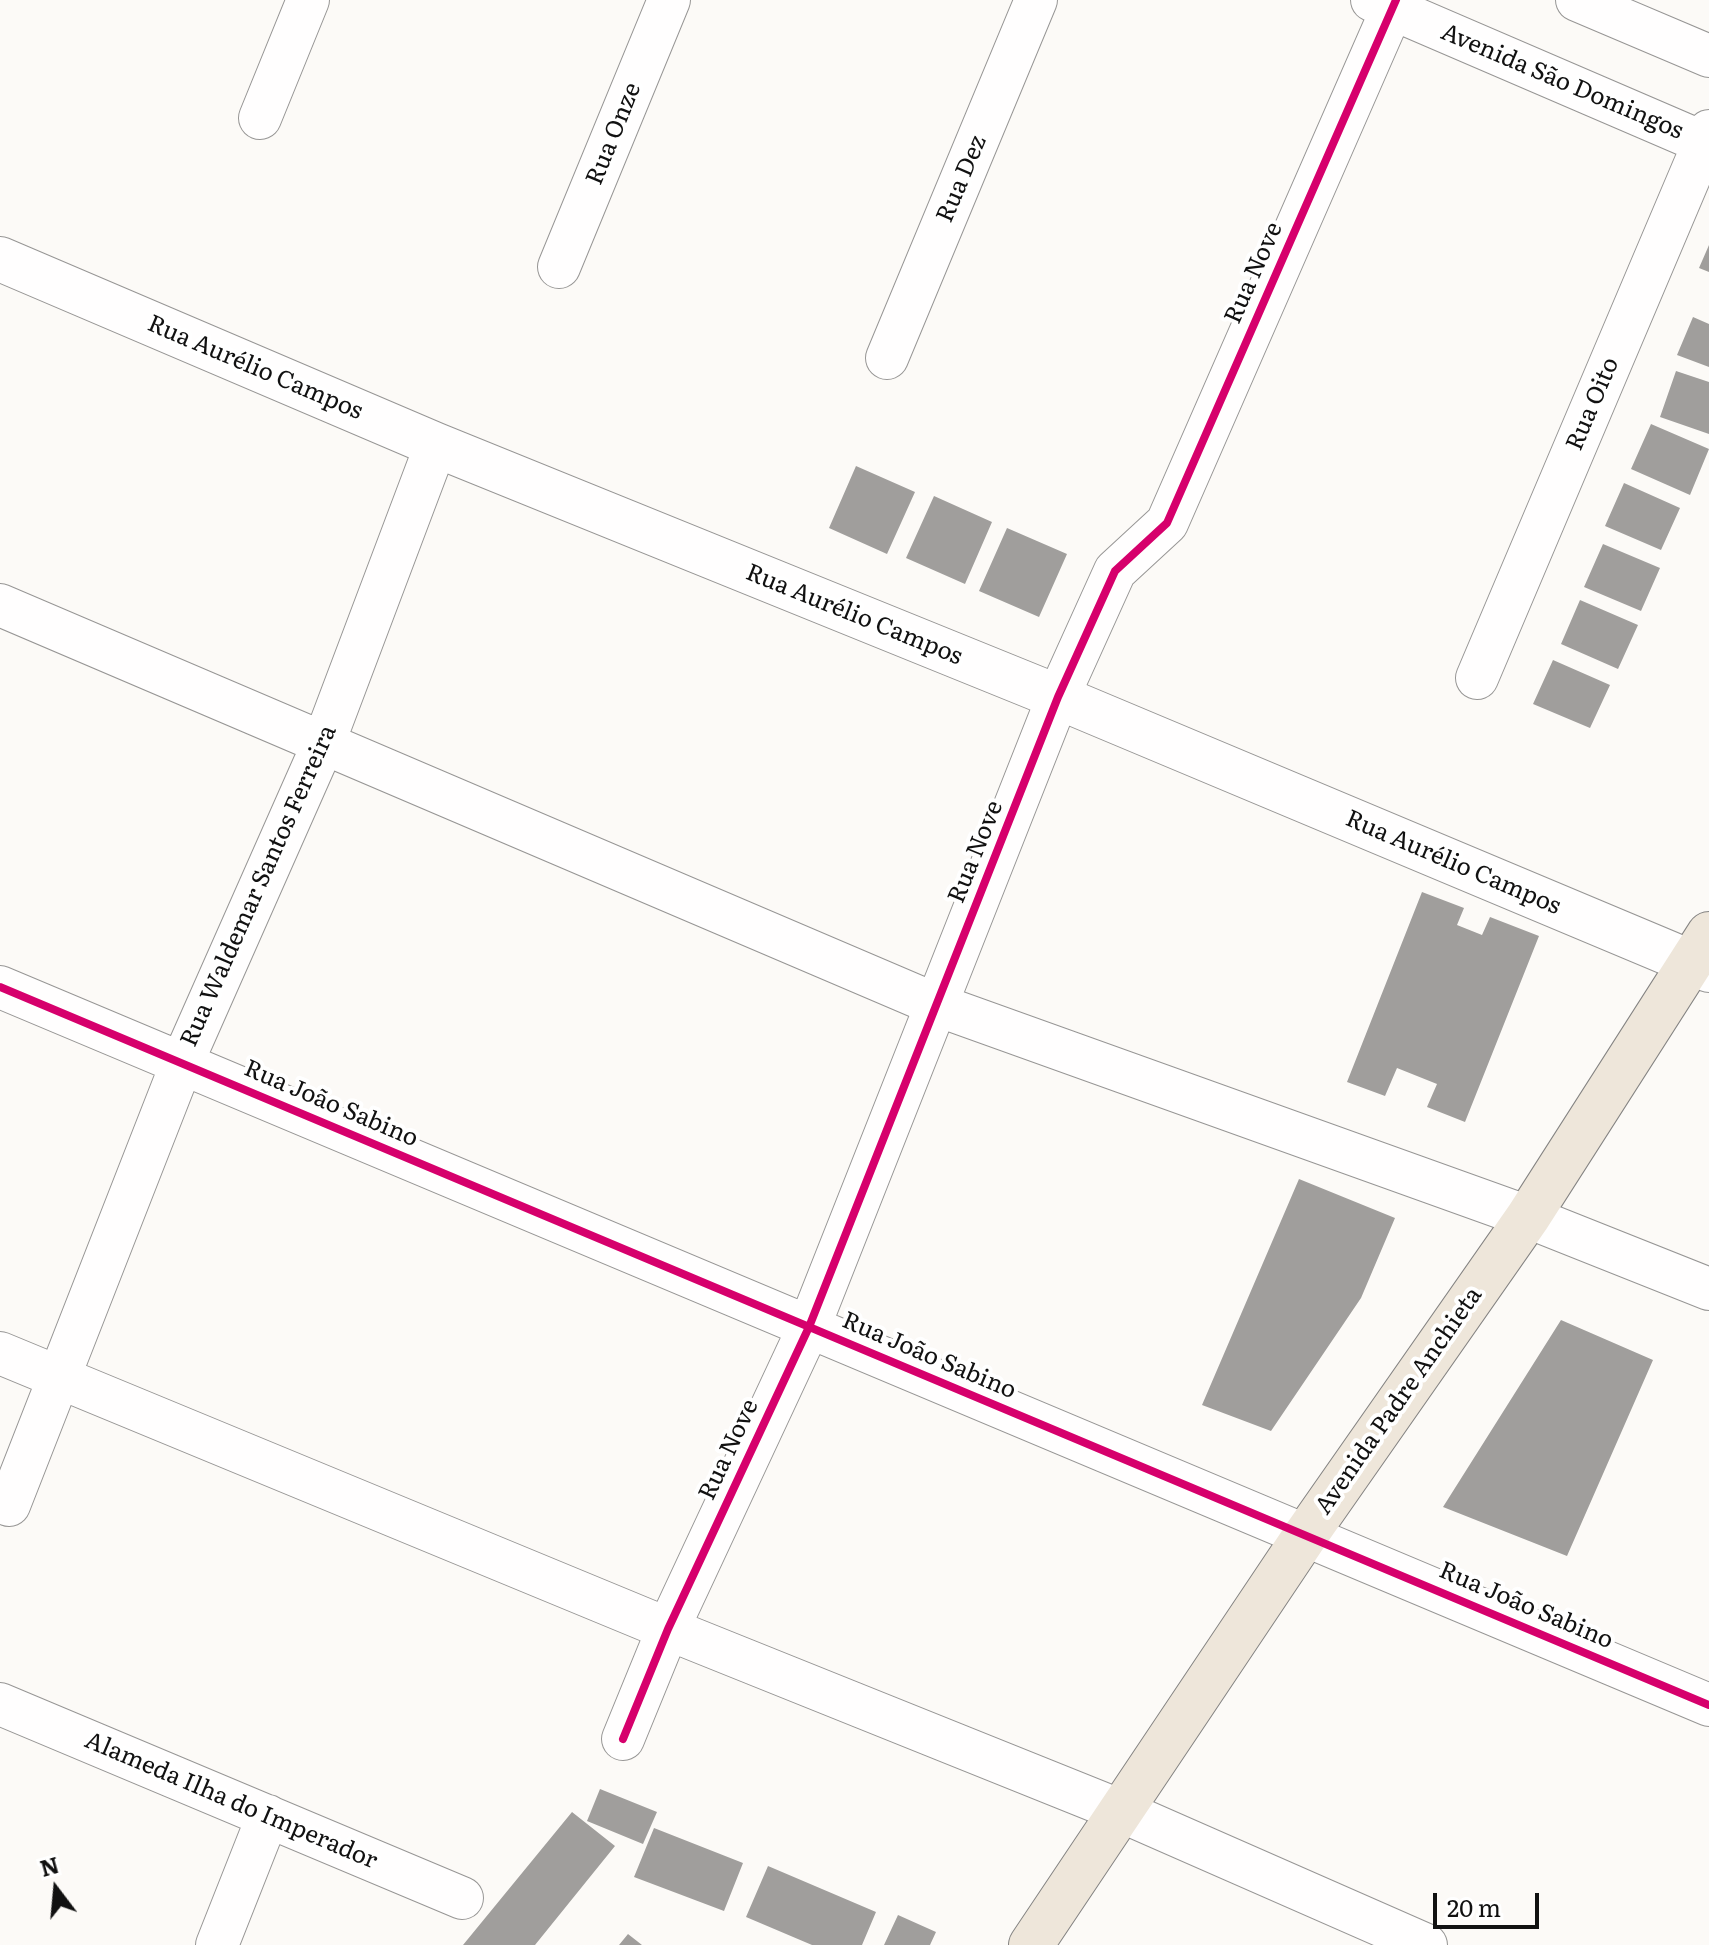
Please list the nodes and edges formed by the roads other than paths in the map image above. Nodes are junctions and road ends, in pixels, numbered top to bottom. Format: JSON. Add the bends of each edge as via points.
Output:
{"nodes":[{"id":1,"x":308,"y":0,"type":"edge"},
{"id":2,"x":669,"y":0,"type":"edge"},
{"id":3,"x":1036,"y":0,"type":"edge"},
{"id":4,"x":1577,"y":0,"type":"edge"},
{"id":5,"x":1386,"y":3,"type":"edge"},
{"id":6,"x":1709,"y":56,"type":"edge"},
{"id":7,"x":260,"y":118,"type":"dead end"},
{"id":8,"x":1707,"y":139,"type":"edge"},
{"id":9,"x":0,"y":259,"type":"edge"},
{"id":10,"x":559,"y":267,"type":"dead end"},
{"id":11,"x":887,"y":358,"type":"dead end"},
{"id":12,"x":436,"y":445,"type":"junction"},
{"id":13,"x":0,"y":605,"type":"edge"},
{"id":14,"x":1477,"y":678,"type":"dead end"},
{"id":15,"x":1058,"y":697,"type":"junction"},
{"id":16,"x":324,"y":742,"type":"junction"},
{"id":17,"x":1703,"y":955,"type":"edge"},
{"id":18,"x":0,"y":987,"type":"edge"},
{"id":19,"x":937,"y":1005,"type":"junction"},
{"id":20,"x":182,"y":1063,"type":"junction"},
{"id":21,"x":1528,"y":1217,"type":"junction"},
{"id":22,"x":1709,"y":1289,"type":"edge"},
{"id":23,"x":809,"y":1327,"type":"junction"},
{"id":24,"x":0,"y":1353,"type":"edge"},
{"id":25,"x":59,"y":1377,"type":"junction"},
{"id":26,"x":9,"y":1505,"type":"dead end"},
{"id":27,"x":1305,"y":1536,"type":"junction"},
{"id":28,"x":668,"y":1629,"type":"junction"},
{"id":29,"x":0,"y":1704,"type":"edge"},
{"id":30,"x":1709,"y":1705,"type":"edge"},
{"id":31,"x":623,"y":1739,"type":"dead end"},
{"id":32,"x":1121,"y":1811,"type":"junction"},
{"id":33,"x":268,"y":1816,"type":"junction"},
{"id":34,"x":462,"y":1898,"type":"dead end"},
{"id":35,"x":217,"y":1945,"type":"edge"},
{"id":36,"x":1031,"y":1945,"type":"edge"},
{"id":37,"x":1426,"y":1945,"type":"edge"}],
"edges":[{"from":1,"to":7,"type":"street"},
{"from":2,"to":10,"type":"street","name":"Rua Onze"},
{"from":3,"to":11,"type":"street","name":"Rua Dez"},
{"from":4,"to":6,"type":"street"},
{"from":5,"to":8,"type":"street","name":"Avenida São Domingos"},
{"from":5,"to":15,"type":"street","name":"Rua Nove","via":[[1167,523],[1115,571]]},
{"from":8,"to":14,"type":"street","name":"Rua Oito"},
{"from":9,"to":12,"type":"street","name":"Rua Aurélio Campos"},
{"from":12,"to":15,"type":"street","name":"Rua Aurélio Campos"},
{"from":12,"to":16,"type":"street","name":"Rua Waldemar Santos Ferreira"},
{"from":13,"to":16,"type":"street"},
{"from":15,"to":17,"type":"street","name":"Rua Aurélio Campos"},
{"from":15,"to":19,"type":"street","name":"Rua Nove"},
{"from":16,"to":19,"type":"street"},
{"from":16,"to":20,"type":"street","name":"Rua Waldemar Santos Ferreira"},
{"from":17,"to":21,"type":"main road","name":"Avenida Padre Anchieta"},
{"from":18,"to":20,"type":"street","name":"Rua João Sabino"},
{"from":19,"to":21,"type":"street"},
{"from":19,"to":23,"type":"street","name":"Rua Nove"},
{"from":20,"to":23,"type":"street","name":"Rua João Sabino"},
{"from":20,"to":25,"type":"street","name":"Rua Waldemar Santos Ferreira"},
{"from":21,"to":22,"type":"street"},
{"from":21,"to":27,"type":"main road","name":"Avenida Padre Anchieta"},
{"from":23,"to":27,"type":"street","name":"Rua João Sabino"},
{"from":23,"to":28,"type":"street","name":"Rua Nove"},
{"from":24,"to":25,"type":"street"},
{"from":25,"to":26,"type":"street","name":"Rua Waldemar Santos Ferreira"},
{"from":25,"to":28,"type":"street"},
{"from":27,"to":30,"type":"street","name":"Rua João Sabino"},
{"from":27,"to":32,"type":"main road","name":"Avenida Padre Anchieta"},
{"from":28,"to":31,"type":"street","name":"Rua Nove"},
{"from":28,"to":32,"type":"street"},
{"from":29,"to":33,"type":"street","name":"Alameda Ilha do Imperador"},
{"from":32,"to":36,"type":"main road","name":"Avenida Padre Anchieta"},
{"from":32,"to":37,"type":"street"},
{"from":33,"to":34,"type":"street","name":"Alameda Ilha do Imperador"},
{"from":33,"to":35,"type":"street"}]}
